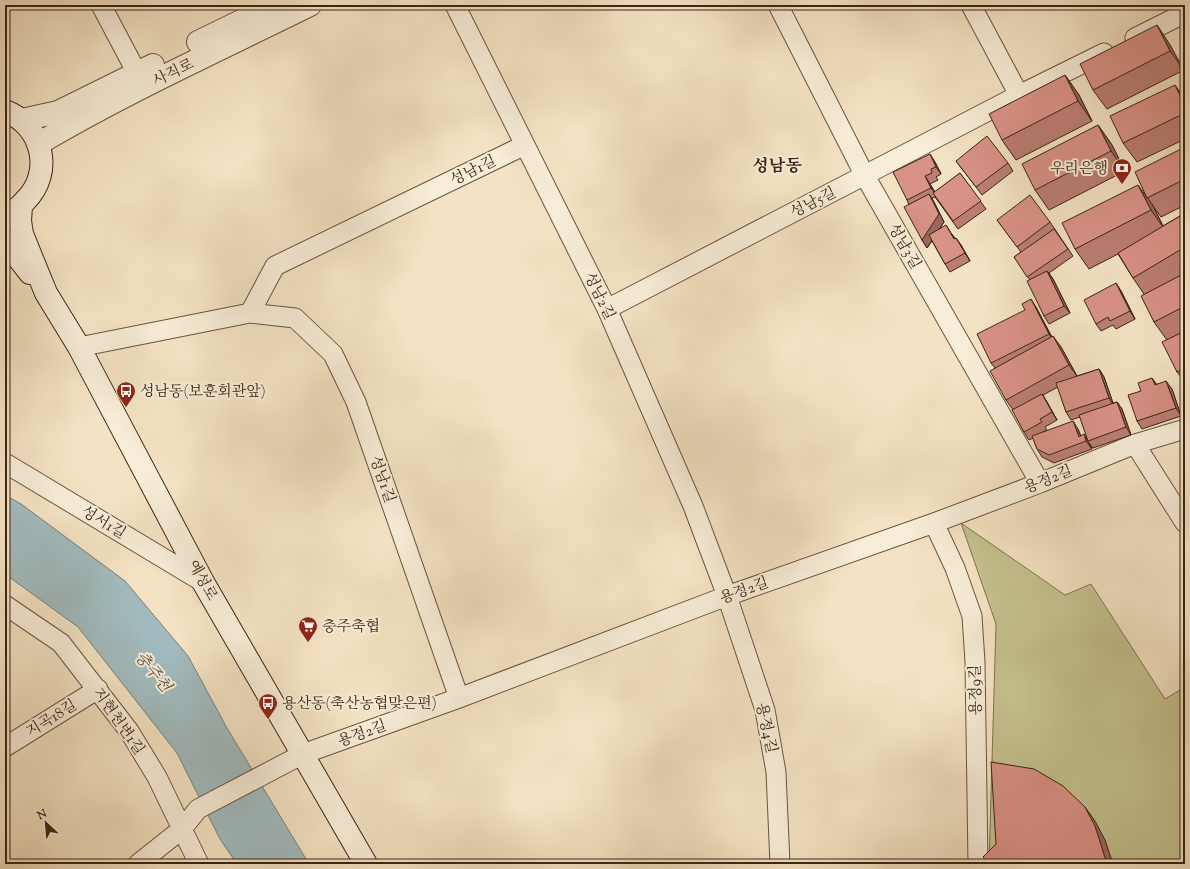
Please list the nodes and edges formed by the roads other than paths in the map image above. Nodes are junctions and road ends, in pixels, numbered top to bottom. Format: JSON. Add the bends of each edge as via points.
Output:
{"nodes":[{"id":1,"x":101,"y":5,"type":"edge"},
{"id":2,"x":274,"y":5,"type":"edge"},
{"id":3,"x":310,"y":5,"type":"edge"},
{"id":4,"x":455,"y":5,"type":"edge"},
{"id":5,"x":778,"y":5,"type":"edge"},
{"id":6,"x":971,"y":5,"type":"edge"},
{"id":7,"x":1185,"y":13,"type":"edge"},
{"id":8,"x":137,"y":73,"type":"junction"},
{"id":9,"x":1019,"y":95,"type":"junction"},
{"id":10,"x":13,"y":116,"type":"edge"},
{"id":11,"x":38,"y":144,"type":"junction"},
{"id":12,"x":525,"y":145,"type":"junction"},
{"id":13,"x":865,"y":176,"type":"junction"},
{"id":14,"x":13,"y":210,"type":"edge"},
{"id":15,"x":5,"y":241,"type":"edge"},
{"id":16,"x":46,"y":293,"type":"junction"},
{"id":17,"x":607,"y":309,"type":"junction"},
{"id":18,"x":250,"y":313,"type":"junction"},
{"id":19,"x":79,"y":347,"type":"junction"},
{"id":20,"x":1185,"y":429,"type":"edge"},
{"id":21,"x":1135,"y":444,"type":"junction"},
{"id":22,"x":5,"y":463,"type":"edge"},
{"id":23,"x":1040,"y":482,"type":"junction"},
{"id":24,"x":934,"y":523,"type":"junction"},
{"id":25,"x":1185,"y":523,"type":"edge"},
{"id":26,"x":203,"y":582,"type":"junction"},
{"id":27,"x":727,"y":596,"type":"junction"},
{"id":28,"x":5,"y":605,"type":"edge"},
{"id":29,"x":98,"y":689,"type":"junction"},
{"id":30,"x":459,"y":698,"type":"junction"},
{"id":31,"x":5,"y":747,"type":"edge"},
{"id":32,"x":303,"y":754,"type":"junction"},
{"id":33,"x":182,"y":829,"type":"junction"},
{"id":34,"x":138,"y":864,"type":"edge"},
{"id":35,"x":199,"y":864,"type":"edge"},
{"id":36,"x":366,"y":864,"type":"edge"},
{"id":37,"x":780,"y":864,"type":"edge"},
{"id":38,"x":978,"y":864,"type":"edge"}],
"edges":[{"from":1,"to":8,"type":"street"},
{"from":2,"to":8,"type":"main road","name":"사직로"},
{"from":3,"to":11,"type":"main road","name":"사직로","via":[[146,85]]},
{"from":4,"to":12,"type":"street","name":"성남2길"},
{"from":5,"to":13,"type":"street","name":"성남3길"},
{"from":6,"to":9,"type":"street"},
{"from":7,"to":9,"type":"street","name":"성남5길"},
{"from":8,"to":10,"type":"main road","name":"사직로","via":[[58,112]]},
{"from":9,"to":13,"type":"street","name":"성남5길"},
{"from":10,"to":11,"type":"main road","via":[[28,127]]},
{"from":11,"to":14,"type":"main road","via":[[42,157],[38,184],[31,196]]},
{"from":12,"to":17,"type":"street","name":"성남2길"},
{"from":12,"to":18,"type":"street","name":"성남1길","via":[[274,266]]},
{"from":13,"to":17,"type":"street","name":"성남5길"},
{"from":13,"to":23,"type":"street","name":"성남3길"},
{"from":14,"to":16,"type":"main road","via":[[20,221],[22,234]]},
{"from":15,"to":16,"type":"main road"},
{"from":16,"to":19,"type":"main road","name":"예성로"},
{"from":17,"to":27,"type":"street","name":"성남2길","via":[[693,506]]},
{"from":18,"to":19,"type":"street","name":"성남1길"},
{"from":18,"to":30,"type":"street","name":"성남1길","via":[[296,318],[333,354],[356,402]]},
{"from":19,"to":26,"type":"main road","name":"예성로"},
{"from":20,"to":21,"type":"street","name":"용정2길"},
{"from":21,"to":23,"type":"street","name":"용정2길"},
{"from":21,"to":25,"type":"street"},
{"from":22,"to":26,"type":"street","name":"성서1길"},
{"from":23,"to":24,"type":"street","name":"용정2길"},
{"from":24,"to":27,"type":"street","name":"용정2길"},
{"from":24,"to":38,"type":"street","name":"용정9길","via":[[955,568],[972,616]]},
{"from":26,"to":32,"type":"main road","name":"예성로"},
{"from":27,"to":30,"type":"street","name":"용정2길"},
{"from":27,"to":37,"type":"street","name":"용정4길","via":[[765,710],[776,772]]},
{"from":28,"to":29,"type":"street","name":"지현천변1길","via":[[61,643]]},
{"from":29,"to":31,"type":"street","name":"지곡18길"},
{"from":29,"to":33,"type":"street","name":"지현천변1길","via":[[129,731],[157,777]]},
{"from":30,"to":32,"type":"street","name":"용정2길"},
{"from":32,"to":33,"type":"street","name":"용정2길","via":[[198,809]]},
{"from":32,"to":36,"type":"main road","name":"예성로"},
{"from":33,"to":34,"type":"street"},
{"from":33,"to":35,"type":"street","name":"지현천변1길"}]}
